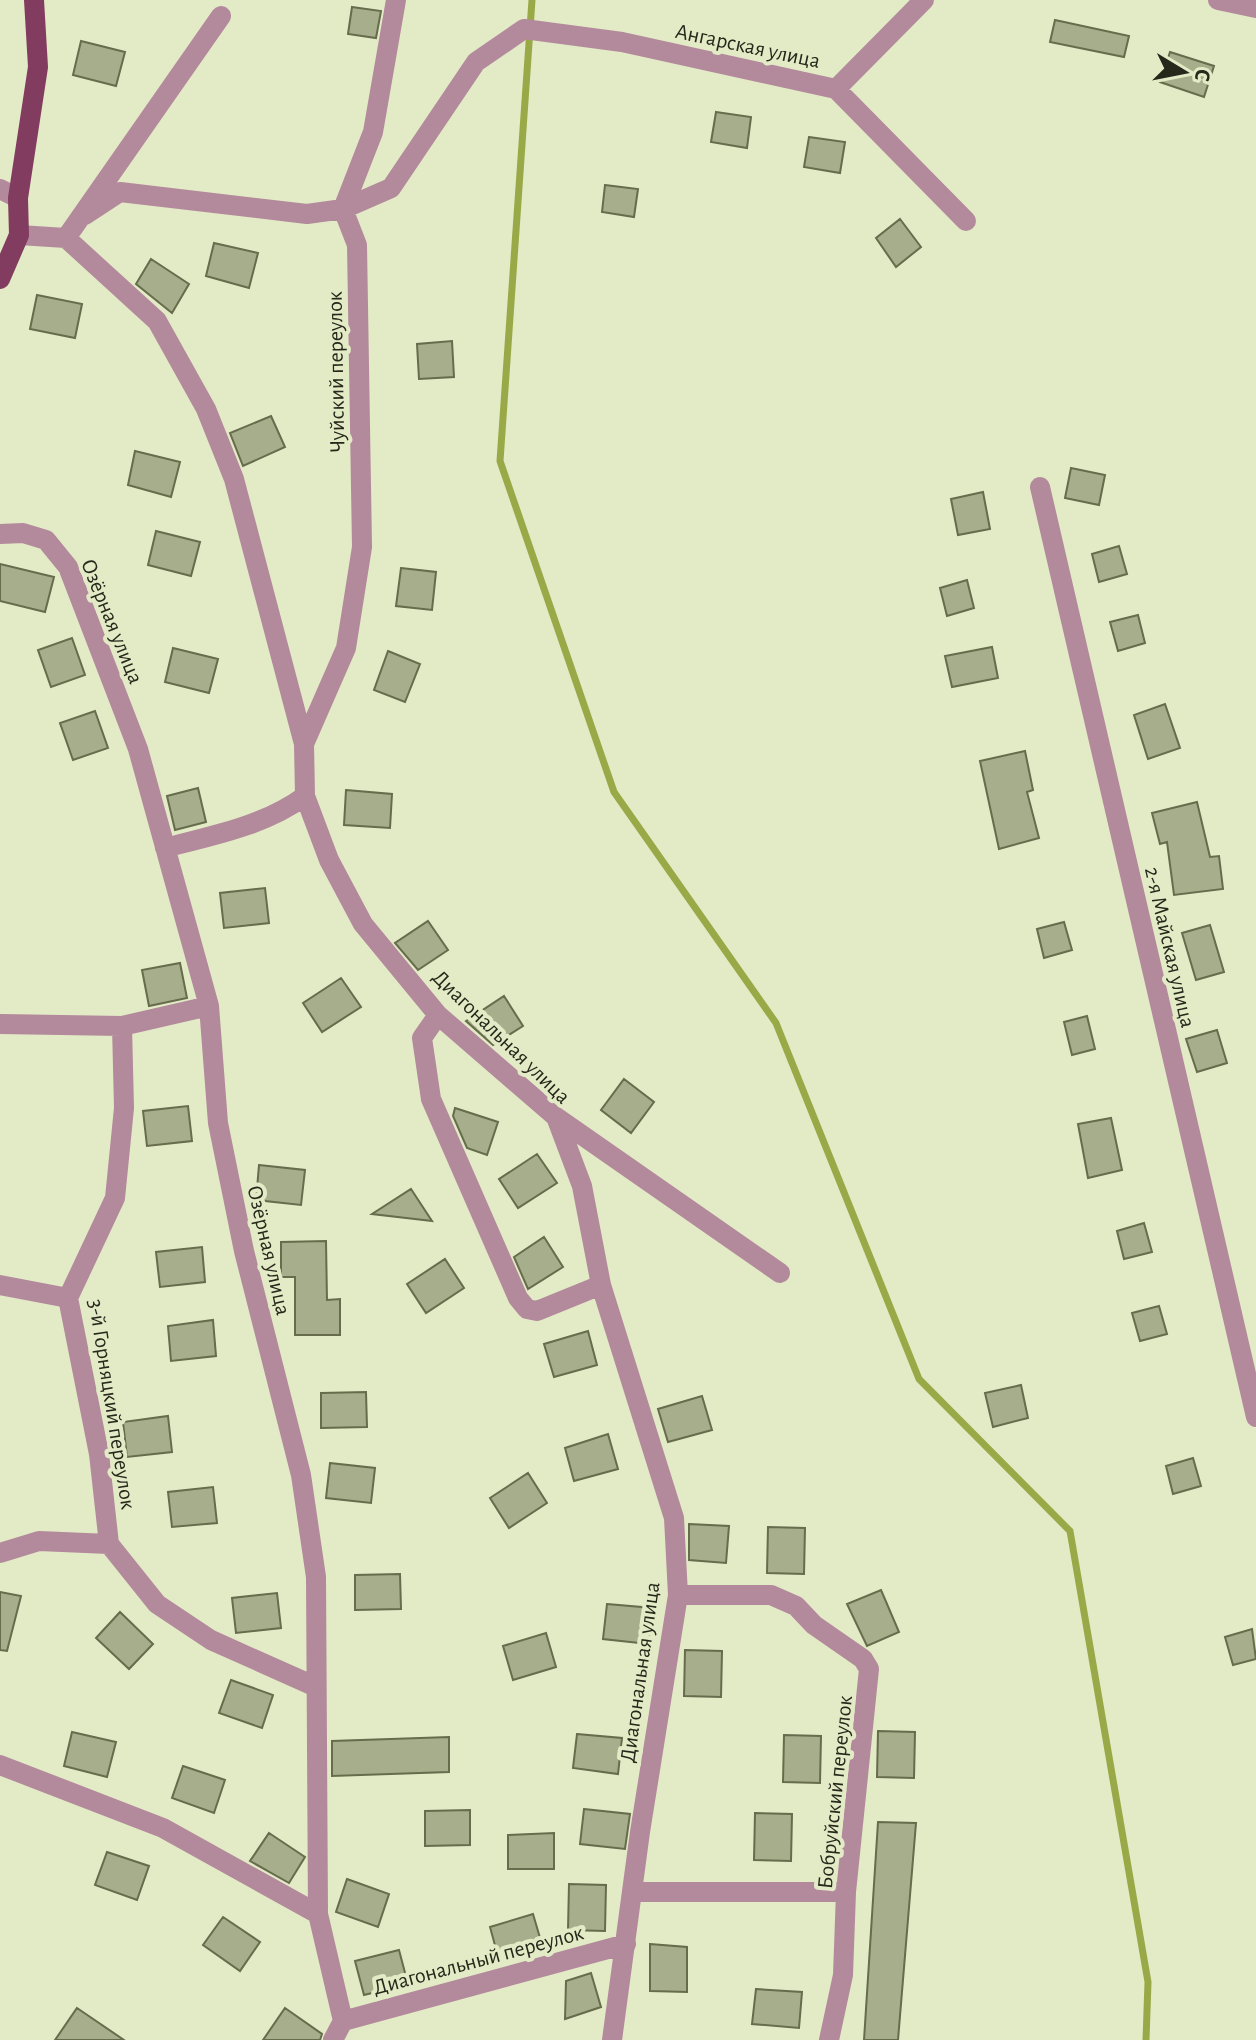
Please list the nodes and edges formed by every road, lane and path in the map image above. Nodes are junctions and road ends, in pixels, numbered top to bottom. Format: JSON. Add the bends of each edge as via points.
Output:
{"nodes":[{"id":1,"x":34,"y":0,"type":"edge"},
{"id":2,"x":396,"y":0,"type":"edge"},
{"id":3,"x":924,"y":0,"type":"edge"},
{"id":4,"x":1218,"y":0,"type":"edge"},
{"id":5,"x":1256,"y":8,"type":"edge"},
{"id":6,"x":221,"y":16,"type":"dead end"},
{"id":7,"x":836,"y":89,"type":"junction"},
{"id":8,"x":9,"y":194,"type":"edge"},
{"id":9,"x":343,"y":209,"type":"junction"},
{"id":10,"x":85,"y":215,"type":"junction"},
{"id":11,"x":966,"y":221,"type":"dead end"},
{"id":12,"x":19,"y":235,"type":"junction"},
{"id":13,"x":66,"y":238,"type":"junction"},
{"id":14,"x":0,"y":279,"type":"edge"},
{"id":15,"x":1040,"y":487,"type":"dead end"},
{"id":16,"x":0,"y":534,"type":"edge"},
{"id":17,"x":304,"y":744,"type":"junction"},
{"id":18,"x":305,"y":796,"type":"junction"},
{"id":19,"x":165,"y":848,"type":"junction"},
{"id":20,"x":209,"y":1006,"type":"junction"},
{"id":21,"x":438,"y":1015,"type":"junction"},
{"id":22,"x":0,"y":1024,"type":"edge"},
{"id":23,"x":122,"y":1026,"type":"junction"},
{"id":24,"x":556,"y":1117,"type":"junction"},
{"id":25,"x":780,"y":1273,"type":"dead end"},
{"id":26,"x":0,"y":1285,"type":"edge"},
{"id":27,"x":601,"y":1285,"type":"junction"},
{"id":28,"x":68,"y":1298,"type":"junction"},
{"id":29,"x":1256,"y":1417,"type":"edge"},
{"id":30,"x":109,"y":1544,"type":"junction"},
{"id":31,"x":0,"y":1553,"type":"edge"},
{"id":32,"x":678,"y":1595,"type":"junction"},
{"id":33,"x":314,"y":1686,"type":"junction"},
{"id":34,"x":0,"y":1765,"type":"edge"},
{"id":35,"x":635,"y":1892,"type":"junction"},
{"id":36,"x":846,"y":1892,"type":"junction"},
{"id":37,"x":318,"y":1914,"type":"junction"},
{"id":38,"x":626,"y":1944,"type":"junction"},
{"id":39,"x":343,"y":2021,"type":"junction"},
{"id":40,"x":333,"y":2040,"type":"edge"},
{"id":41,"x":612,"y":2040,"type":"edge"},
{"id":42,"x":829,"y":2040,"type":"edge"}],
"edges":[{"from":1,"to":8,"type":"main road","via":[[38,67]]},
{"from":2,"to":9,"type":"street","via":[[373,132]]},
{"from":3,"to":7,"type":"street","name":"Ангарская улица"},
{"from":4,"to":5,"type":"street"},
{"from":6,"to":10,"type":"street"},
{"from":7,"to":9,"type":"street","name":"Ангарская улица","via":[[622,42],[524,29],[476,62],[391,188]]},
{"from":7,"to":11,"type":"street"},
{"from":8,"to":12,"type":"main road"},
{"from":9,"to":10,"type":"street","name":"Ангарская улица","via":[[307,214],[120,192]]},
{"from":9,"to":17,"type":"street","name":"Чуйский переулок","via":[[357,245],[362,547],[346,648]]},
{"from":10,"to":13,"type":"street"},
{"from":12,"to":13,"type":"street"},
{"from":12,"to":14,"type":"main road"},
{"from":13,"to":17,"type":"street","name":"Диагональная улица","via":[[157,321],[206,409],[253,541]]},
{"from":15,"to":29,"type":"street","name":"2-я Майская улица"},
{"from":16,"to":19,"type":"street","name":"Озёрная улица","via":[[46,540],[68,567],[138,749]]},
{"from":17,"to":18,"type":"street","name":"Диагональная улица"},
{"from":18,"to":19,"type":"street","via":[[244,828]]},
{"from":18,"to":21,"type":"street","name":"Диагональная улица","via":[[329,860],[363,924]]},
{"from":19,"to":20,"type":"street","name":"Озёрная улица"},
{"from":20,"to":23,"type":"street"},
{"from":20,"to":33,"type":"street","name":"Озёрная улица","via":[[218,1123],[244,1251],[301,1475],[316,1577]]},
{"from":21,"to":24,"type":"street","name":"Диагональная улица"},
{"from":21,"to":27,"type":"street","via":[[422,1038],[431,1099],[518,1298],[537,1311]]},
{"from":22,"to":23,"type":"street"},
{"from":23,"to":28,"type":"street","name":"3-й Горняцкий переулок","via":[[124,1108],[115,1198]]},
{"from":24,"to":25,"type":"street"},
{"from":24,"to":27,"type":"street","name":"Диагональная улица","via":[[582,1186]]},
{"from":26,"to":28,"type":"street"},
{"from":27,"to":32,"type":"street","name":"Диагональная улица","via":[[674,1518]]},
{"from":28,"to":30,"type":"street","name":"3-й Горняцкий переулок","via":[[99,1454]]},
{"from":30,"to":31,"type":"street","via":[[39,1541]]},
{"from":30,"to":33,"type":"street","via":[[157,1604],[211,1640]]},
{"from":32,"to":35,"type":"street","name":"Диагональная улица"},
{"from":32,"to":36,"type":"street","name":"Бобруйский переулок","via":[[771,1595],[796,1606],[869,1669]]},
{"from":33,"to":37,"type":"street","name":"Озёрная улица"},
{"from":34,"to":37,"type":"street","via":[[163,1828]]},
{"from":35,"to":36,"type":"street"},
{"from":35,"to":38,"type":"street","name":"Диагональная улица"},
{"from":36,"to":42,"type":"street","name":"Бобруйский переулок","via":[[843,1975]]},
{"from":37,"to":39,"type":"street","name":"Озёрная улица"},
{"from":38,"to":39,"type":"street","name":"Диагональный переулок"},
{"from":38,"to":41,"type":"street","name":"Диагональная улица"},
{"from":39,"to":40,"type":"street"}]}
